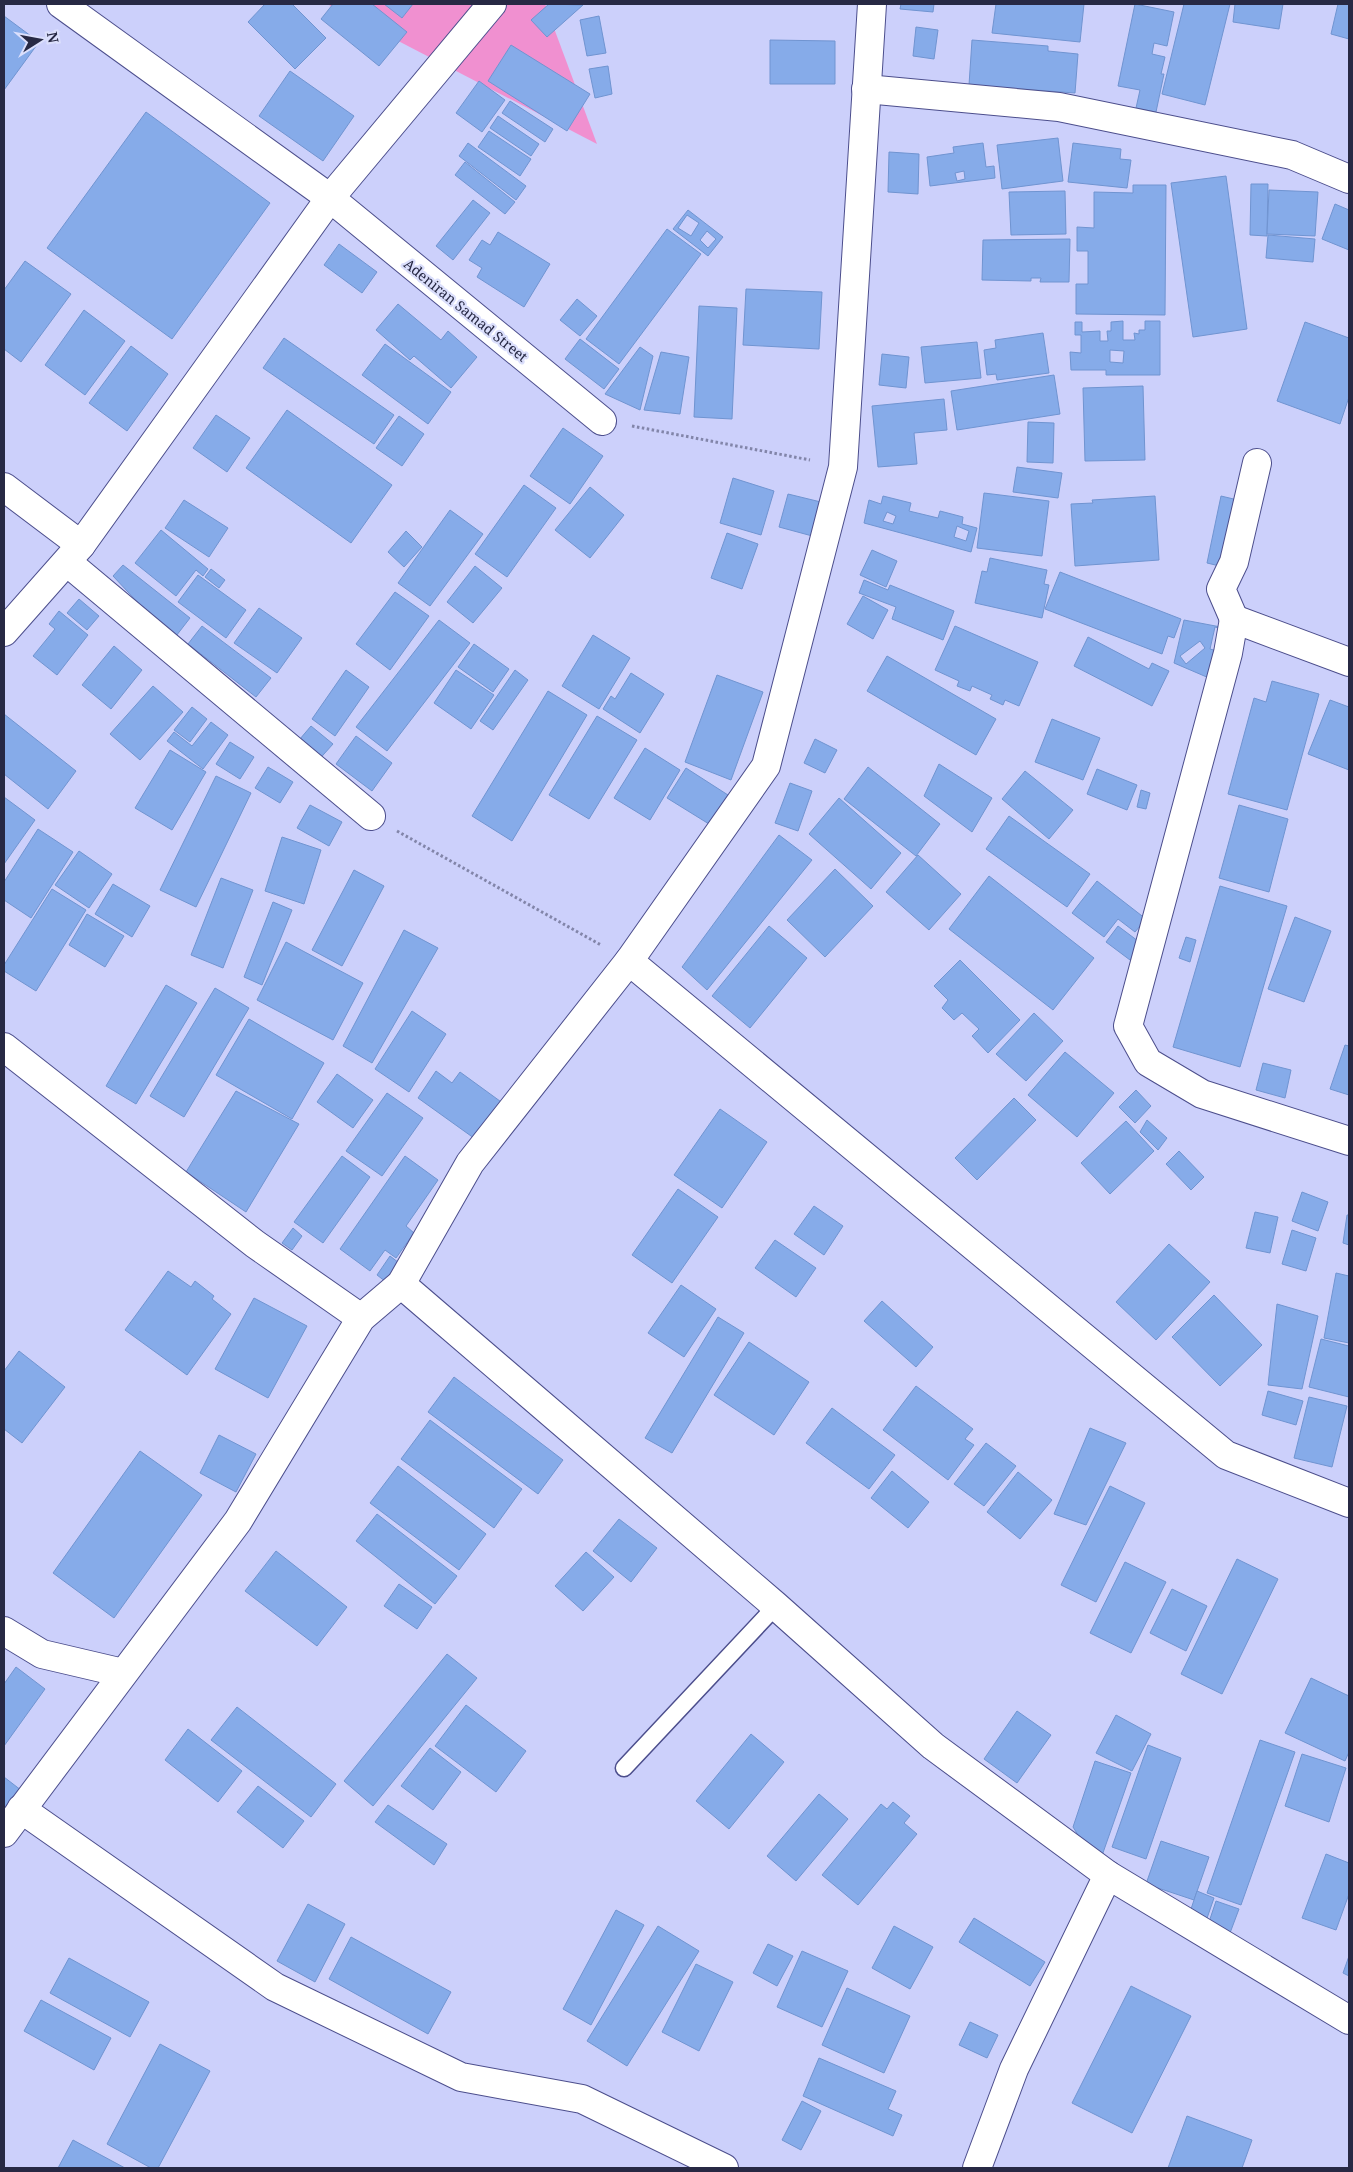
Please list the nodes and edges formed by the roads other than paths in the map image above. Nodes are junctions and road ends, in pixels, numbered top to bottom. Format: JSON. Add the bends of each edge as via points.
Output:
{"nodes":[{"id":1,"x":61,"y":4,"type":"edge"},
{"id":2,"x":492,"y":4,"type":"edge"},
{"id":3,"x":872,"y":4,"type":"edge"},
{"id":4,"x":866,"y":89,"type":"junction"},
{"id":5,"x":1349,"y":179,"type":"edge"},
{"id":6,"x":330,"y":198,"type":"junction"},
{"id":7,"x":602,"y":421,"type":"road end"},
{"id":8,"x":1256,"y":463,"type":"dead end"},
{"id":9,"x":4,"y":487,"type":"edge"},
{"id":10,"x":74,"y":553,"type":"junction"},
{"id":11,"x":1234,"y":619,"type":"junction"},
{"id":12,"x":4,"y":632,"type":"edge"},
{"id":13,"x":1349,"y":662,"type":"edge"},
{"id":14,"x":370,"y":816,"type":"road end"},
{"id":15,"x":629,"y":961,"type":"junction"},
{"id":16,"x":4,"y":1047,"type":"edge"},
{"id":17,"x":1349,"y":1141,"type":"edge"},
{"id":18,"x":401,"y":1284,"type":"junction"},
{"id":19,"x":361,"y":1318,"type":"junction"},
{"id":20,"x":1349,"y":1503,"type":"edge"},
{"id":21,"x":776,"y":1606,"type":"junction"},
{"id":22,"x":4,"y":1631,"type":"edge"},
{"id":23,"x":124,"y":1673,"type":"junction"},
{"id":24,"x":624,"y":1768,"type":"dead end"},
{"id":25,"x":22,"y":1809,"type":"junction"},
{"id":26,"x":4,"y":1833,"type":"edge"},
{"id":27,"x":1108,"y":1875,"type":"junction"},
{"id":28,"x":1349,"y":2020,"type":"edge"},
{"id":29,"x":724,"y":2168,"type":"edge"},
{"id":30,"x":977,"y":2168,"type":"edge"}],
"edges":[{"from":1,"to":6,"type":"street","name":"Adeniran Samad Street"},
{"from":2,"to":6,"type":"street"},
{"from":3,"to":4,"type":"street"},
{"from":4,"to":5,"type":"street","via":[[1059,107],[1292,155]]},
{"from":4,"to":15,"type":"street","via":[[843,467],[766,766]]},
{"from":6,"to":7,"type":"street","name":"Adeniran Samad Street"},
{"from":6,"to":10,"type":"street"},
{"from":8,"to":11,"type":"street","via":[[1234,562],[1220,590]]},
{"from":9,"to":10,"type":"street"},
{"from":10,"to":12,"type":"street"},
{"from":10,"to":14,"type":"street"},
{"from":11,"to":13,"type":"street"},
{"from":11,"to":17,"type":"street","via":[[1228,654],[1128,1026],[1148,1062],[1202,1094]]},
{"from":15,"to":18,"type":"street","via":[[470,1164]]},
{"from":15,"to":20,"type":"street","via":[[1226,1455]]},
{"from":16,"to":19,"type":"street","via":[[255,1244]]},
{"from":18,"to":19,"type":"street"},
{"from":18,"to":21,"type":"street"},
{"from":19,"to":23,"type":"street","via":[[238,1521]]},
{"from":21,"to":24,"type":"lane"},
{"from":21,"to":27,"type":"street","via":[[933,1746]]},
{"from":22,"to":23,"type":"street","via":[[42,1654]]},
{"from":23,"to":25,"type":"street"},
{"from":25,"to":26,"type":"street"},
{"from":25,"to":29,"type":"street","via":[[275,1987],[461,2077],[582,2099]]},
{"from":27,"to":28,"type":"street"},
{"from":27,"to":30,"type":"street","via":[[1014,2069]]}]}
